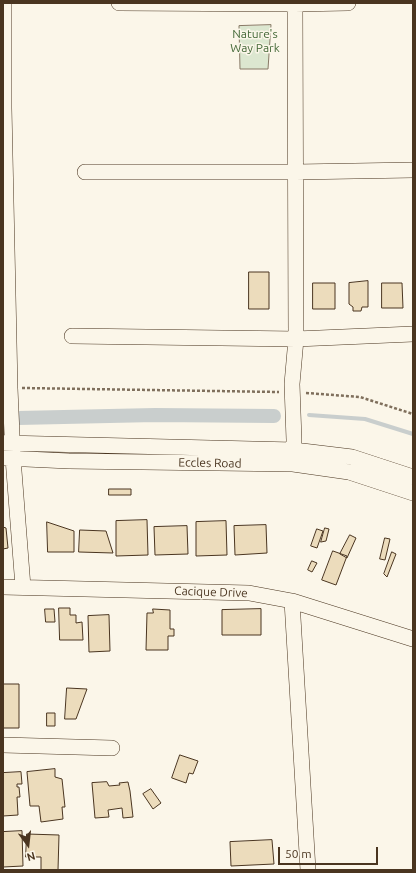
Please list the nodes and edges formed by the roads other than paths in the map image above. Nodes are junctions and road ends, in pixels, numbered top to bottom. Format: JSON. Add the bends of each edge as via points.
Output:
{"nodes":[{"id":1,"x":4,"y":3,"type":"edge"},
{"id":2,"x":119,"y":3,"type":"edge"},
{"id":3,"x":348,"y":3,"type":"edge"},
{"id":4,"x":295,"y":4,"type":"edge"},
{"id":5,"x":413,"y":170,"type":"edge"},
{"id":6,"x":85,"y":172,"type":"dead end"},
{"id":7,"x":296,"y":172,"type":"junction"},
{"id":8,"x":413,"y":334,"type":"edge"},
{"id":9,"x":72,"y":336,"type":"dead end"},
{"id":10,"x":296,"y":339,"type":"junction"},
{"id":11,"x":8,"y":443,"type":"edge"},
{"id":12,"x":293,"y":457,"type":"junction"},
{"id":13,"x":8,"y":458,"type":"edge"},
{"id":14,"x":413,"y":477,"type":"edge"},
{"id":15,"x":413,"y":493,"type":"edge"},
{"id":16,"x":3,"y":587,"type":"edge"},
{"id":17,"x":23,"y":587,"type":"junction"},
{"id":18,"x":292,"y":601,"type":"junction"},
{"id":19,"x":413,"y":639,"type":"edge"},
{"id":20,"x":3,"y":746,"type":"edge"},
{"id":21,"x":112,"y":748,"type":"dead end"},
{"id":22,"x":308,"y":870,"type":"edge"}],
"edges":[{"from":1,"to":11,"type":"street","via":[[10,388]]},
{"from":2,"to":4,"type":"street"},
{"from":3,"to":4,"type":"street"},
{"from":4,"to":7,"type":"street"},
{"from":5,"to":7,"type":"street"},
{"from":6,"to":7,"type":"street"},
{"from":7,"to":10,"type":"street"},
{"from":8,"to":10,"type":"street"},
{"from":9,"to":10,"type":"street"},
{"from":10,"to":12,"type":"street"},
{"from":11,"to":12,"type":"street","name":"Eccles Road"},
{"from":11,"to":13,"type":"street"},
{"from":12,"to":13,"type":"street","name":"Eccles Road","via":[[69,461]]},
{"from":12,"to":14,"type":"street","name":"Eccles Road","via":[[352,457]]},
{"from":12,"to":15,"type":"street","name":"Eccles Road"},
{"from":13,"to":17,"type":"street"},
{"from":16,"to":17,"type":"street","name":"Cacique Drive"},
{"from":17,"to":18,"type":"street","name":"Cacique Drive","via":[[249,593]]},
{"from":18,"to":19,"type":"street","name":"Cacique Drive"},
{"from":18,"to":22,"type":"street"},
{"from":20,"to":21,"type":"street"}]}
